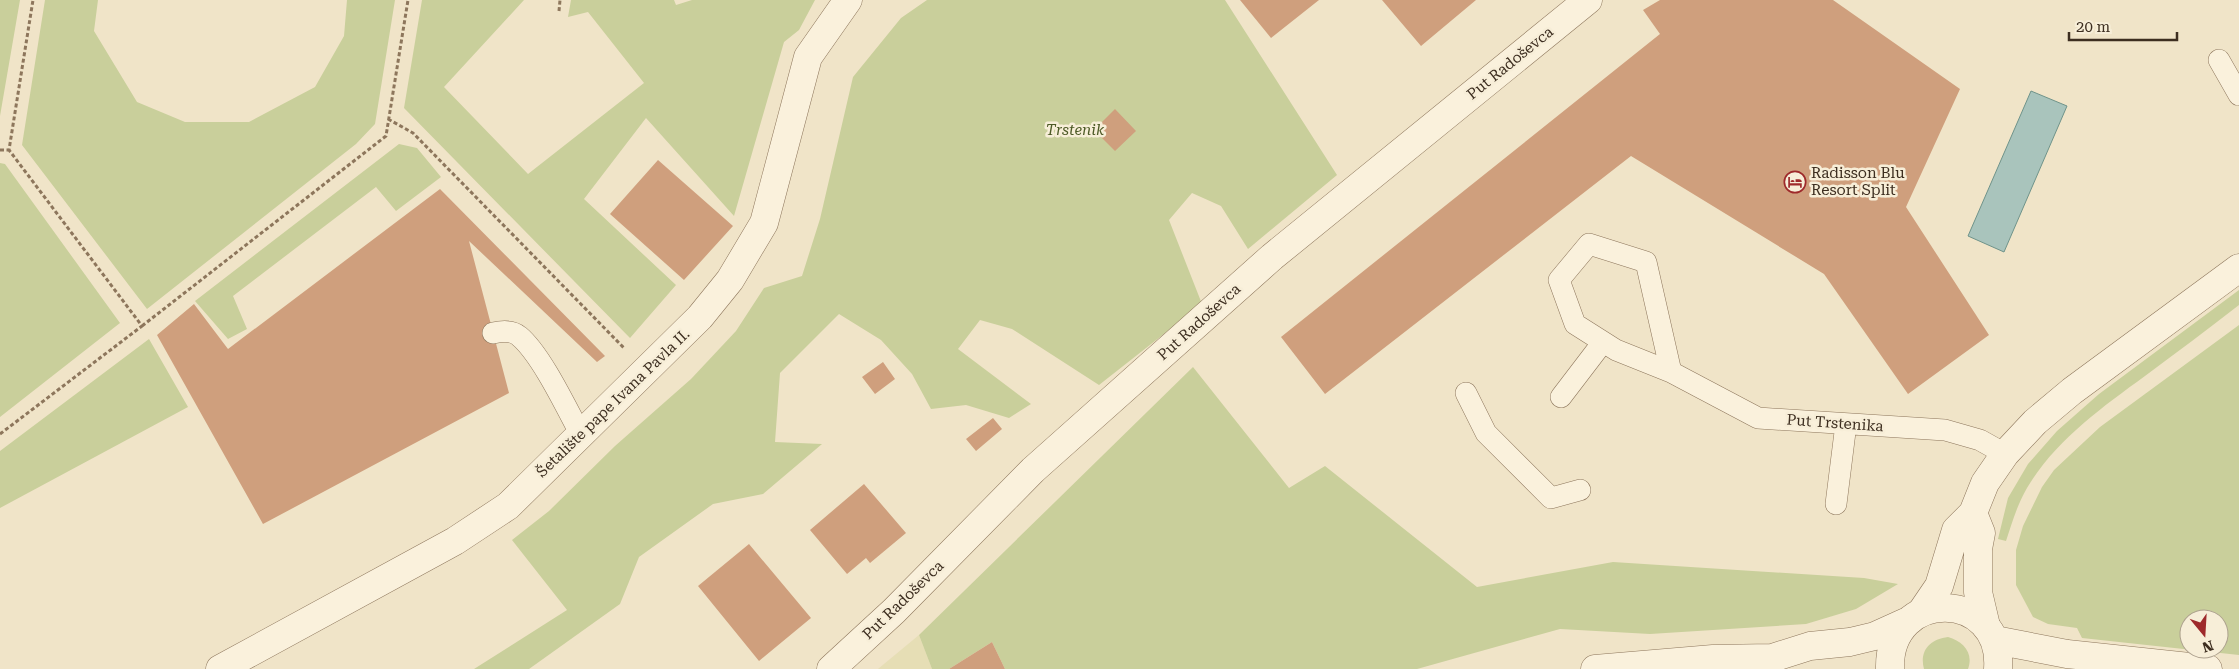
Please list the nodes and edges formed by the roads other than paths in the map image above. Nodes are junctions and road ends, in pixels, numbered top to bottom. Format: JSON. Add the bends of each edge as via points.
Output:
{"nodes":[{"id":1,"x":848,"y":0,"type":"edge"},
{"id":2,"x":1588,"y":0,"type":"edge"},
{"id":3,"x":2219,"y":60,"type":"dead end"},
{"id":4,"x":2239,"y":96,"type":"edge"},
{"id":5,"x":2239,"y":268,"type":"edge"},
{"id":6,"x":494,"y":333,"type":"dead end"},
{"id":7,"x":1603,"y":342,"type":"junction"},
{"id":8,"x":1671,"y":372,"type":"junction"},
{"id":9,"x":1466,"y":394,"type":"dead end"},
{"id":10,"x":1561,"y":398,"type":"dead end"},
{"id":11,"x":1846,"y":424,"type":"junction"},
{"id":12,"x":581,"y":435,"type":"junction"},
{"id":13,"x":2005,"y":454,"type":"junction"},
{"id":14,"x":1580,"y":490,"type":"dead end"},
{"id":15,"x":1836,"y":504,"type":"dead end"},
{"id":16,"x":1972,"y":512,"type":"junction"},
{"id":17,"x":1914,"y":617,"type":"junction"},
{"id":18,"x":1990,"y":633,"type":"junction"},
{"id":19,"x":1772,"y":658,"type":"junction"},
{"id":20,"x":220,"y":669,"type":"edge"},
{"id":21,"x":831,"y":669,"type":"edge"},
{"id":22,"x":1595,"y":669,"type":"edge"},
{"id":23,"x":1803,"y":669,"type":"edge"},
{"id":24,"x":1890,"y":669,"type":"edge"},
{"id":25,"x":1998,"y":669,"type":"edge"},
{"id":26,"x":2208,"y":669,"type":"edge"}],
"edges":[{"from":1,"to":12,"type":"street","name":"Šetalište pape Ivana Pavla II.","via":[[808,58],[764,223],[730,280],[700,317]]},
{"from":2,"to":21,"type":"street","name":"Put Radoševca","via":[[1272,257],[1033,470],[894,611]]},
{"from":3,"to":4,"type":"lane"},
{"from":5,"to":13,"type":"street","via":[[2072,391],[2035,422]]},
{"from":6,"to":12,"type":"lane","via":[[508,331],[519,335],[533,352]]},
{"from":7,"to":8,"type":"lane","name":"Put Trstenika"},
{"from":7,"to":8,"type":"lane","name":"Put Trstenika","via":[[1575,324],[1559,280],[1589,244],[1646,262]]},
{"from":7,"to":10,"type":"lane"},
{"from":8,"to":11,"type":"lane","name":"Put Trstenika","via":[[1758,418]]},
{"from":9,"to":14,"type":"lane","via":[[1486,433],[1551,498]]},
{"from":11,"to":13,"type":"lane","name":"Put Trstenika","via":[[1945,430],[1980,440]]},
{"from":11,"to":15,"type":"lane"},
{"from":12,"to":20,"type":"street","name":"Šetalište pape Ivana Pavla II.","via":[[508,506],[456,541]]},
{"from":13,"to":16,"type":"street","via":[[1985,483]]},
{"from":16,"to":17,"type":"street","via":[[1956,530],[1939,586]]},
{"from":16,"to":18,"type":"street","via":[[1981,533],[1978,592]]},
{"from":17,"to":18,"type":"street","via":[[1940,607],[1959,609],[1974,615]]},
{"from":17,"to":19,"type":"street","via":[[1875,636],[1810,646]]},
{"from":17,"to":24,"type":"street","via":[[1895,637]]},
{"from":18,"to":25,"type":"street","via":[[1999,656]]},
{"from":18,"to":26,"type":"street","via":[[2068,654]]},
{"from":19,"to":22,"type":"street","via":[[1713,659]]},
{"from":19,"to":23,"type":"street"}]}
